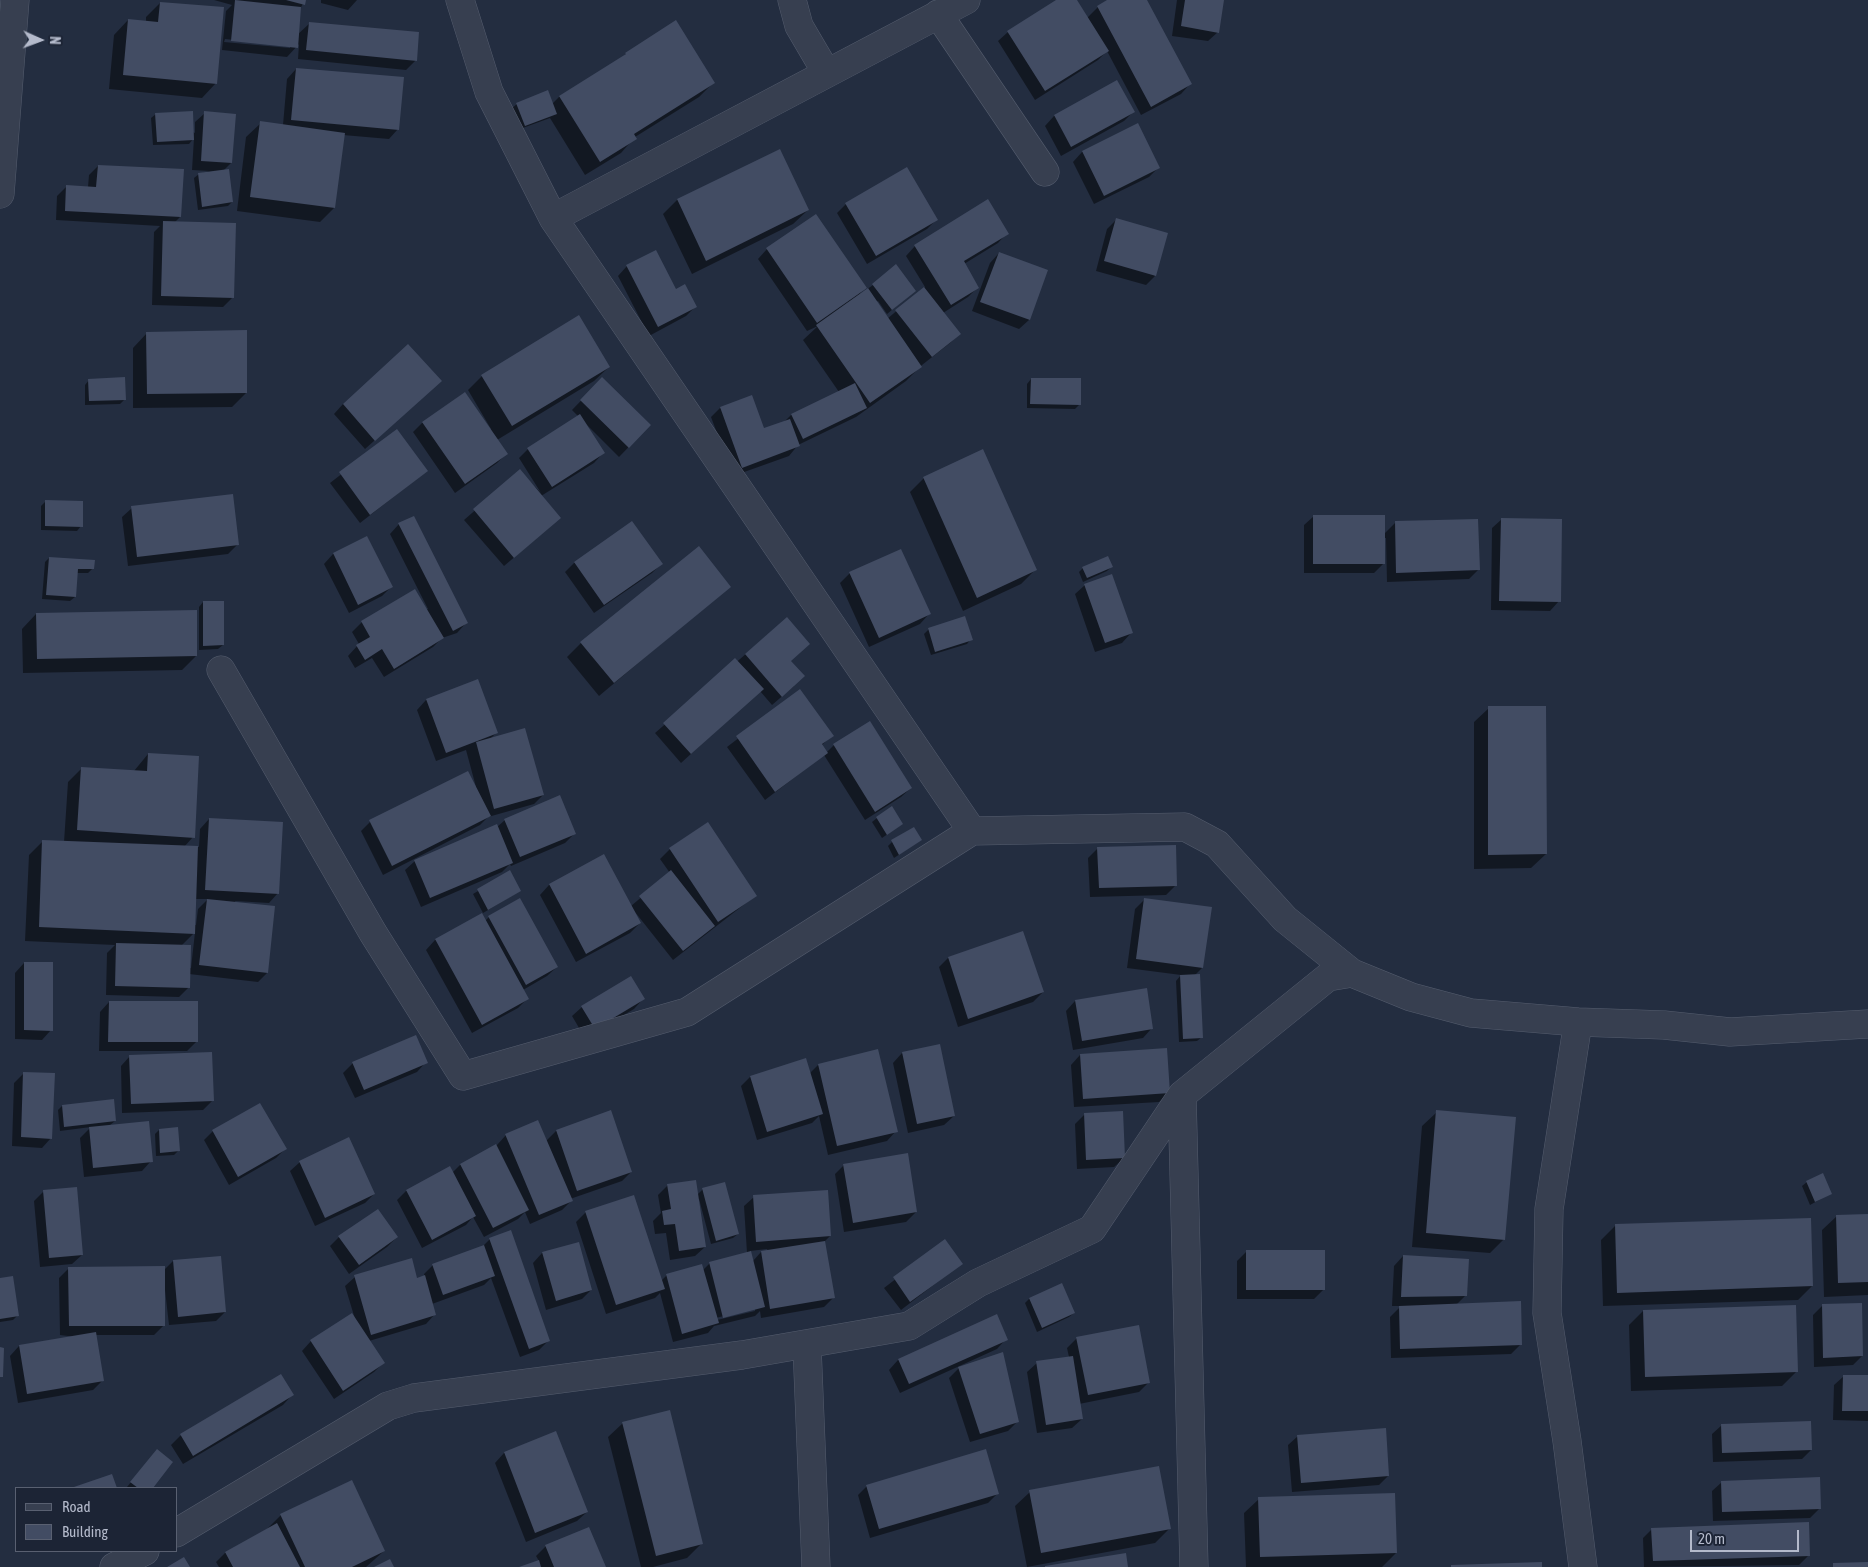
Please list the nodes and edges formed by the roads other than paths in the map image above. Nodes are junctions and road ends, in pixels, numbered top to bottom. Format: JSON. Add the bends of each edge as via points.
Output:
{"nodes":[{"id":1,"x":15,"y":0,"type":"edge"},
{"id":2,"x":460,"y":0,"type":"edge"},
{"id":3,"x":792,"y":0,"type":"edge"},
{"id":4,"x":966,"y":0,"type":"edge"},
{"id":5,"x":938,"y":14,"type":"junction"},
{"id":6,"x":826,"y":72,"type":"junction"},
{"id":7,"x":1045,"y":172,"type":"dead end"},
{"id":8,"x":0,"y":194,"type":"edge"},
{"id":9,"x":553,"y":218,"type":"junction"},
{"id":10,"x":221,"y":670,"type":"dead end"},
{"id":11,"x":972,"y":831,"type":"junction"},
{"id":12,"x":1352,"y":973,"type":"junction"},
{"id":13,"x":1578,"y":1022,"type":"junction"},
{"id":14,"x":1868,"y":1024,"type":"edge"},
{"id":15,"x":1182,"y":1095,"type":"junction"},
{"id":16,"x":807,"y":1346,"type":"junction"},
{"id":17,"x":178,"y":1533,"type":"edge"},
{"id":18,"x":143,"y":1552,"type":"edge"},
{"id":19,"x":114,"y":1567,"type":"edge"},
{"id":20,"x":816,"y":1567,"type":"edge"},
{"id":21,"x":1194,"y":1567,"type":"edge"},
{"id":22,"x":1583,"y":1567,"type":"edge"}],
"edges":[{"from":1,"to":8,"type":"street"},
{"from":2,"to":9,"type":"street","via":[[489,92]]},
{"from":3,"to":6,"type":"street","via":[[799,26]]},
{"from":4,"to":5,"type":"street"},
{"from":5,"to":6,"type":"street"},
{"from":5,"to":7,"type":"street"},
{"from":6,"to":9,"type":"street"},
{"from":9,"to":11,"type":"street"},
{"from":10,"to":11,"type":"street","via":[[373,932],[463,1076],[687,1012]]},
{"from":11,"to":12,"type":"street","via":[[1185,827],[1217,844],[1285,920]]},
{"from":12,"to":13,"type":"street","via":[[1411,998],[1471,1013]]},
{"from":12,"to":15,"type":"street","via":[[1328,977]]},
{"from":13,"to":14,"type":"street","via":[[1664,1025],[1730,1032]]},
{"from":13,"to":22,"type":"street","via":[[1550,1209],[1547,1313]]},
{"from":15,"to":16,"type":"street","via":[[1092,1229],[978,1283],[909,1326]]},
{"from":15,"to":21,"type":"street"},
{"from":16,"to":17,"type":"street","via":[[414,1398],[388,1406]]},
{"from":16,"to":20,"type":"street"},
{"from":18,"to":19,"type":"street"}]}
